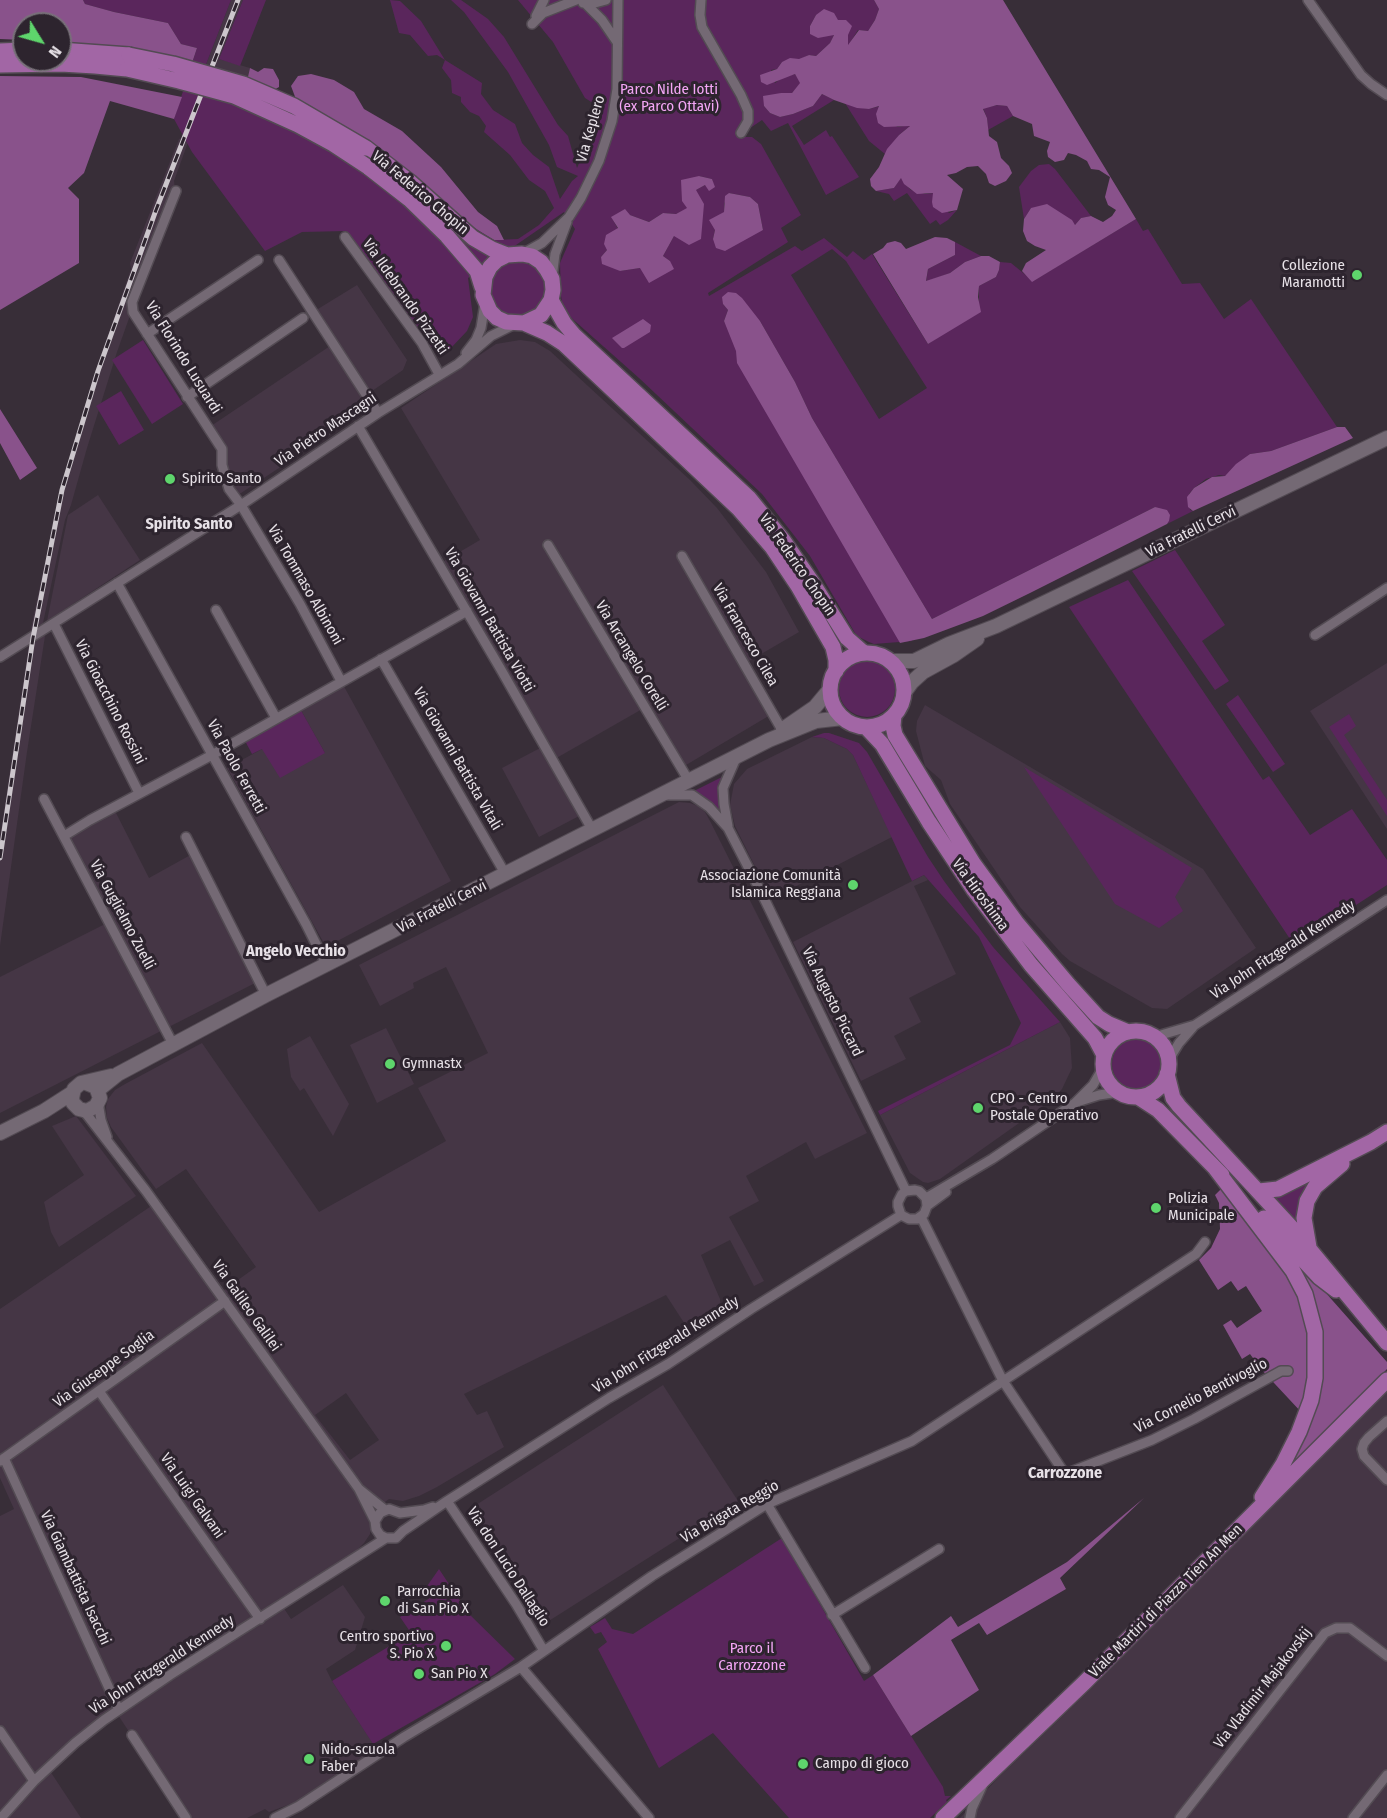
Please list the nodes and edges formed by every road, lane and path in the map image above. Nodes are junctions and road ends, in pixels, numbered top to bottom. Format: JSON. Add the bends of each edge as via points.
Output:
{"nodes":[{"id":1,"x":544,"y":0,"type":"edge"},
{"id":2,"x":606,"y":0,"type":"edge"},
{"id":3,"x":618,"y":0,"type":"edge"},
{"id":4,"x":701,"y":0,"type":"edge"},
{"id":5,"x":1308,"y":0,"type":"edge"},
{"id":6,"x":579,"y":1,"type":"edge"},
{"id":7,"x":617,"y":42,"type":"junction"},
{"id":8,"x":72,"y":52,"type":"edge"},
{"id":9,"x":128,"y":62,"type":"junction"},
{"id":10,"x":0,"y":65,"type":"edge"},
{"id":11,"x":1387,"y":95,"type":"edge"},
{"id":12,"x":741,"y":133,"type":"dead end"},
{"id":13,"x":176,"y":191,"type":"dead end"},
{"id":14,"x":569,"y":217,"type":"junction"},
{"id":15,"x":345,"y":237,"type":"dead end"},
{"id":16,"x":514,"y":254,"type":"junction"},
{"id":17,"x":258,"y":260,"type":"dead end"},
{"id":18,"x":279,"y":260,"type":"dead end"},
{"id":19,"x":552,"y":279,"type":"junction"},
{"id":20,"x":484,"y":295,"type":"junction"},
{"id":21,"x":551,"y":300,"type":"junction"},
{"id":22,"x":303,"y":318,"type":"dead end"},
{"id":23,"x":520,"y":324,"type":"junction"},
{"id":24,"x":147,"y":334,"type":"junction"},
{"id":25,"x":458,"y":364,"type":"junction"},
{"id":26,"x":440,"y":374,"type":"junction"},
{"id":27,"x":187,"y":397,"type":"junction"},
{"id":28,"x":378,"y":413,"type":"junction"},
{"id":29,"x":358,"y":426,"type":"junction"},
{"id":30,"x":1387,"y":438,"type":"edge"},
{"id":31,"x":241,"y":505,"type":"junction"},
{"id":32,"x":548,"y":545,"type":"dead end"},
{"id":33,"x":682,"y":556,"type":"dead end"},
{"id":34,"x":117,"y":583,"type":"junction"},
{"id":35,"x":1387,"y":588,"type":"edge"},
{"id":36,"x":216,"y":610,"type":"dead end"},
{"id":37,"x":466,"y":611,"type":"junction"},
{"id":38,"x":54,"y":624,"type":"junction"},
{"id":39,"x":996,"y":626,"type":"junction"},
{"id":40,"x":1315,"y":635,"type":"dead end"},
{"id":41,"x":864,"y":653,"type":"junction"},
{"id":42,"x":0,"y":657,"type":"edge"},
{"id":43,"x":381,"y":658,"type":"junction"},
{"id":44,"x":892,"y":662,"type":"junction"},
{"id":45,"x":836,"y":671,"type":"junction"},
{"id":46,"x":341,"y":681,"type":"junction"},
{"id":47,"x":830,"y":689,"type":"junction"},
{"id":48,"x":904,"y":693,"type":"junction"},
{"id":49,"x":894,"y":715,"type":"junction"},
{"id":50,"x":276,"y":718,"type":"junction"},
{"id":51,"x":843,"y":718,"type":"junction"},
{"id":52,"x":866,"y":727,"type":"junction"},
{"id":53,"x":782,"y":730,"type":"junction"},
{"id":54,"x":769,"y":740,"type":"junction"},
{"id":55,"x":212,"y":755,"type":"junction"},
{"id":56,"x":736,"y":758,"type":"junction"},
{"id":57,"x":689,"y":782,"type":"junction"},
{"id":58,"x":139,"y":793,"type":"junction"},
{"id":59,"x":663,"y":795,"type":"junction"},
{"id":60,"x":44,"y":799,"type":"dead end"},
{"id":61,"x":728,"y":828,"type":"junction"},
{"id":62,"x":593,"y":831,"type":"junction"},
{"id":63,"x":64,"y":836,"type":"junction"},
{"id":64,"x":186,"y":837,"type":"dead end"},
{"id":65,"x":506,"y":875,"type":"junction"},
{"id":66,"x":1387,"y":900,"type":"edge"},
{"id":67,"x":327,"y":966,"type":"junction"},
{"id":68,"x":266,"y":995,"type":"junction"},
{"id":69,"x":1195,"y":1025,"type":"junction"},
{"id":70,"x":1128,"y":1032,"type":"junction"},
{"id":71,"x":1154,"y":1036,"type":"junction"},
{"id":72,"x":173,"y":1044,"type":"junction"},
{"id":73,"x":1104,"y":1062,"type":"junction"},
{"id":74,"x":1168,"y":1067,"type":"junction"},
{"id":75,"x":94,"y":1092,"type":"junction"},
{"id":76,"x":1119,"y":1092,"type":"junction"},
{"id":77,"x":1138,"y":1097,"type":"junction"},
{"id":78,"x":77,"y":1103,"type":"junction"},
{"id":79,"x":1075,"y":1103,"type":"junction"},
{"id":80,"x":1387,"y":1132,"type":"edge"},
{"id":81,"x":0,"y":1133,"type":"edge"},
{"id":82,"x":109,"y":1142,"type":"junction"},
{"id":83,"x":1371,"y":1142,"type":"junction"},
{"id":84,"x":1215,"y":1168,"type":"junction"},
{"id":85,"x":906,"y":1191,"type":"junction"},
{"id":86,"x":1259,"y":1191,"type":"junction"},
{"id":87,"x":926,"y":1202,"type":"junction"},
{"id":88,"x":902,"y":1215,"type":"junction"},
{"id":89,"x":921,"y":1217,"type":"junction"},
{"id":90,"x":1204,"y":1242,"type":"dead end"},
{"id":91,"x":1310,"y":1249,"type":"junction"},
{"id":92,"x":225,"y":1301,"type":"junction"},
{"id":93,"x":1353,"y":1302,"type":"junction"},
{"id":94,"x":1387,"y":1343,"type":"edge"},
{"id":95,"x":1288,"y":1371,"type":"dead end"},
{"id":96,"x":1387,"y":1380,"type":"edge"},
{"id":97,"x":1003,"y":1381,"type":"junction"},
{"id":98,"x":99,"y":1391,"type":"junction"},
{"id":99,"x":1387,"y":1421,"type":"edge"},
{"id":100,"x":2,"y":1460,"type":"edge"},
{"id":101,"x":1387,"y":1480,"type":"edge"},
{"id":102,"x":359,"y":1489,"type":"junction"},
{"id":103,"x":447,"y":1501,"type":"junction"},
{"id":104,"x":767,"y":1504,"type":"junction"},
{"id":105,"x":385,"y":1510,"type":"junction"},
{"id":106,"x":400,"y":1514,"type":"junction"},
{"id":107,"x":1251,"y":1515,"type":"junction"},
{"id":108,"x":375,"y":1521,"type":"junction"},
{"id":109,"x":403,"y":1531,"type":"junction"},
{"id":110,"x":377,"y":1532,"type":"junction"},
{"id":111,"x":386,"y":1538,"type":"junction"},
{"id":112,"x":939,"y":1550,"type":"dead end"},
{"id":113,"x":356,"y":1558,"type":"junction"},
{"id":114,"x":832,"y":1615,"type":"junction"},
{"id":115,"x":260,"y":1619,"type":"junction"},
{"id":116,"x":544,"y":1651,"type":"junction"},
{"id":117,"x":1387,"y":1656,"type":"edge"},
{"id":118,"x":521,"y":1667,"type":"junction"},
{"id":119,"x":865,"y":1668,"type":"dead end"},
{"id":120,"x":119,"y":1710,"type":"junction"},
{"id":121,"x":0,"y":1731,"type":"edge"},
{"id":122,"x":132,"y":1735,"type":"dead end"},
{"id":123,"x":1387,"y":1775,"type":"edge"},
{"id":124,"x":986,"y":1778,"type":"junction"},
{"id":125,"x":34,"y":1781,"type":"junction"},
{"id":126,"x":1,"y":1818,"type":"edge"},
{"id":127,"x":186,"y":1818,"type":"edge"},
{"id":128,"x":275,"y":1818,"type":"edge"},
{"id":129,"x":649,"y":1818,"type":"edge"},
{"id":130,"x":943,"y":1818,"type":"edge"},
{"id":131,"x":970,"y":1818,"type":"edge"},
{"id":132,"x":1180,"y":1818,"type":"edge"},
{"id":133,"x":1353,"y":1818,"type":"edge"}],
"edges":[{"from":1,"to":6,"type":"street","via":[[532,24],[543,13]]},
{"from":2,"to":6,"type":"street"},
{"from":3,"to":7,"type":"street","name":"Via Keplero"},
{"from":4,"to":12,"type":"street","via":[[702,27],[748,111],[748,121]]},
{"from":5,"to":11,"type":"street","via":[[1361,75]]},
{"from":6,"to":7,"type":"street","via":[[602,20]]},
{"from":7,"to":14,"type":"street","name":"Via Keplero","via":[[612,121],[592,178]]},
{"from":8,"to":9,"type":"main road","name":"Via Federico Chopin"},
{"from":9,"to":10,"type":"main road","name":"Via Federico Chopin"},
{"from":9,"to":16,"type":"main road","name":"Via Federico Chopin","bridge":true,"via":[[174,64],[294,106],[366,148],[473,238]]},
{"from":9,"to":20,"type":"main road","name":"Via Federico Chopin","bridge":true,"via":[[234,96],[333,144],[409,199],[447,236],[477,271]]},
{"from":13,"to":24,"type":"street","name":"Via Florindo Lusuardi","via":[[132,302],[133,312]]},
{"from":14,"to":16,"type":"street","via":[[542,243]]},
{"from":14,"to":19,"type":"street","via":[[555,254]]},
{"from":15,"to":26,"type":"street","name":"Via Ildebrando Pizzetti"},
{"from":16,"to":19,"type":"main road","name":"Via Federico Chopin","via":[[532,256]]},
{"from":16,"to":20,"type":"main road","via":[[490,267],[484,277]]},
{"from":17,"to":24,"type":"street"},
{"from":18,"to":28,"type":"street"},
{"from":19,"to":21,"type":"main road"},
{"from":20,"to":23,"type":"main road","name":"Via Federico Chopin","via":[[497,318]]},
{"from":20,"to":25,"type":"street","name":"Via Pietro Mascagni","via":[[481,328]]},
{"from":21,"to":23,"type":"main road","via":[[541,315]]},
{"from":21,"to":41,"type":"main road","name":"Via Federico Chopin","via":[[574,335],[749,498],[783,540],[847,638]]},
{"from":22,"to":27,"type":"street"},
{"from":23,"to":25,"type":"street","name":"Via Pietro Mascagni","via":[[491,336]]},
{"from":23,"to":45,"type":"main road","name":"Via Federico Chopin","via":[[564,344],[739,509],[772,547],[798,586],[832,647]]},
{"from":24,"to":27,"type":"street","name":"Via Florindo Lusuardi"},
{"from":25,"to":26,"type":"street","name":"Via Pietro Mascagni"},
{"from":26,"to":28,"type":"street","name":"Via Pietro Mascagni"},
{"from":27,"to":31,"type":"street","name":"Via Florindo Lusuardi","via":[[222,449],[229,489]]},
{"from":28,"to":29,"type":"street","name":"Via Pietro Mascagni"},
{"from":29,"to":31,"type":"street","name":"Via Pietro Mascagni"},
{"from":29,"to":37,"type":"street","name":"Via Giovanni Battista Viotti"},
{"from":30,"to":39,"type":"main road","name":"Via Fratelli Cervi"},
{"from":31,"to":34,"type":"street","name":"Via Pietro Mascagni"},
{"from":31,"to":46,"type":"street","name":"Via Tommaso Albinoni"},
{"from":32,"to":57,"type":"street","name":"Via Arcangelo Corelli"},
{"from":33,"to":53,"type":"street","name":"Via Francesco Cilea"},
{"from":34,"to":38,"type":"street","name":"Via Pietro Mascagni"},
{"from":34,"to":55,"type":"street","name":"Via Paolo Ferretti"},
{"from":35,"to":40,"type":"street"},
{"from":36,"to":50,"type":"street"},
{"from":37,"to":43,"type":"street"},
{"from":37,"to":62,"type":"street","name":"Via Giovanni Battista Viotti"},
{"from":38,"to":42,"type":"street","name":"Via Pietro Mascagni"},
{"from":38,"to":58,"type":"street","name":"Via Gioacchino Rossini"},
{"from":39,"to":44,"type":"main road","name":"Via Fratelli Cervi","via":[[914,661]]},
{"from":39,"to":48,"type":"main road","name":"Via Fratelli Cervi","via":[[923,672]]},
{"from":41,"to":44,"type":"main road","name":"Via Fratelli Cervi"},
{"from":41,"to":45,"type":"main road","via":[[852,657]]},
{"from":43,"to":46,"type":"street"},
{"from":43,"to":65,"type":"street","name":"Via Giovanni Battista Vitali"},
{"from":44,"to":48,"type":"main road","via":[[899,670]]},
{"from":45,"to":47,"type":"main road","name":"Via Fratelli Cervi"},
{"from":46,"to":50,"type":"street"},
{"from":47,"to":51,"type":"main road","via":[[831,700]]},
{"from":47,"to":53,"type":"main road","name":"Via Fratelli Cervi","via":[[815,707]]},
{"from":48,"to":49,"type":"main road","name":"Via Fratelli Cervi"},
{"from":49,"to":52,"type":"main road","via":[[886,722]]},
{"from":49,"to":70,"type":"main road","name":"Via Hiroshima","via":[[895,735],[973,863],[1016,922],[1098,1017]]},
{"from":50,"to":55,"type":"street"},
{"from":51,"to":52,"type":"main road","name":"Via Fratelli Cervi"},
{"from":51,"to":54,"type":"main road","name":"Via Fratelli Cervi","via":[[816,721]]},
{"from":52,"to":73,"type":"main road","name":"Via Hiroshima","via":[[887,752],[974,890],[1095,1038]]},
{"from":53,"to":54,"type":"main road","name":"Via Fratelli Cervi"},
{"from":54,"to":56,"type":"main road","name":"Via Fratelli Cervi"},
{"from":55,"to":58,"type":"street"},
{"from":55,"to":67,"type":"street","name":"Via Paolo Ferretti"},
{"from":56,"to":57,"type":"main road","name":"Via Fratelli Cervi"},
{"from":56,"to":61,"type":"street","name":"Via Augusto Piccard","via":[[723,788]]},
{"from":57,"to":59,"type":"main road","name":"Via Fratelli Cervi"},
{"from":58,"to":63,"type":"street"},
{"from":59,"to":61,"type":"street","name":"Via Augusto Piccard","via":[[692,795]]},
{"from":59,"to":62,"type":"main road","name":"Via Fratelli Cervi"},
{"from":60,"to":63,"type":"street","name":"Via Guglielmo Zuelli"},
{"from":61,"to":85,"type":"street","name":"Via Augusto Piccard"},
{"from":62,"to":65,"type":"main road","name":"Via Fratelli Cervi"},
{"from":63,"to":72,"type":"street","name":"Via Guglielmo Zuelli"},
{"from":64,"to":68,"type":"street"},
{"from":65,"to":67,"type":"main road","name":"Via Fratelli Cervi"},
{"from":66,"to":69,"type":"street","name":"Via John Fitzgerald Kennedy"},
{"from":67,"to":68,"type":"main road","name":"Via Fratelli Cervi"},
{"from":68,"to":72,"type":"main road","name":"Via Fratelli Cervi"},
{"from":69,"to":71,"type":"street","name":"Via John Fitzgerald Kennedy"},
{"from":69,"to":74,"type":"street","name":"Via John Fitzgerald Kennedy","via":[[1179,1043]]},
{"from":70,"to":71,"type":"main road","name":"Via Hiroshima"},
{"from":70,"to":73,"type":"main road","via":[[1113,1041]]},
{"from":71,"to":74,"type":"main road","via":[[1164,1047]]},
{"from":72,"to":75,"type":"main road","name":"Via Fratelli Cervi","via":[[116,1075]]},
{"from":73,"to":76,"type":"main road","name":"Via Hiroshima","via":[[1106,1077]]},
{"from":73,"to":79,"type":"street","via":[[1093,1084]]},
{"from":74,"to":77,"type":"main road","via":[[1156,1090]]},
{"from":74,"to":86,"type":"main road","via":[[1173,1098]]},
{"from":75,"to":78,"type":"main road","via":[[93,1109]]},
{"from":75,"to":78,"type":"main road","via":[[77,1086]]},
{"from":75,"to":82,"type":"street","name":"Via Galileo Galilei"},
{"from":76,"to":77,"type":"main road"},
{"from":76,"to":79,"type":"street"},
{"from":77,"to":84,"type":"main road","via":[[1158,1110]]},
{"from":78,"to":81,"type":"main road","via":[[44,1111]]},
{"from":78,"to":82,"type":"street","name":"Via Galileo Galilei"},
{"from":79,"to":87,"type":"street"},
{"from":80,"to":83,"type":"main road"},
{"from":82,"to":92,"type":"street","name":"Via Galileo Galilei"},
{"from":83,"to":86,"type":"main road","via":[[1278,1189]]},
{"from":83,"to":91,"type":"main road","via":[[1310,1194],[1304,1218]]},
{"from":84,"to":93,"type":"main road","via":[[1318,1277]]},
{"from":84,"to":107,"type":"main road","via":[[1293,1271],[1305,1294],[1315,1332],[1311,1400],[1283,1464]]},
{"from":85,"to":87,"type":"street","via":[[923,1194]]},
{"from":85,"to":88,"type":"street","via":[[897,1206]]},
{"from":86,"to":91,"type":"main road"},
{"from":87,"to":89,"type":"street"},
{"from":88,"to":89,"type":"street","via":[[909,1219]]},
{"from":88,"to":103,"type":"street","name":"Via John Fitzgerald Kennedy"},
{"from":89,"to":97,"type":"street"},
{"from":90,"to":97,"type":"street","name":"Via Brigata Reggio","via":[[1196,1254]]},
{"from":91,"to":93,"type":"main road"},
{"from":92,"to":98,"type":"street","name":"Via Giuseppe Soglia"},
{"from":92,"to":102,"type":"street","name":"Via Galileo Galilei"},
{"from":93,"to":94,"type":"main road"},
{"from":95,"to":97,"type":"street","name":"Via Cornelio Bentivoglio","via":[[1281,1371],[1152,1440],[1065,1474]]},
{"from":96,"to":107,"type":"main road","name":"Viale Martiri di Piazza Tien An Men"},
{"from":97,"to":104,"type":"street","name":"Via Brigata Reggio","via":[[912,1441]]},
{"from":98,"to":100,"type":"street","name":"Via Giuseppe Soglia"},
{"from":98,"to":115,"type":"street","name":"Via Luigi Galvani"},
{"from":99,"to":101,"type":"street","via":[[1362,1449]]},
{"from":100,"to":120,"type":"street","name":"Via Giambattista Isacchi"},
{"from":102,"to":105,"type":"street","name":"Via Galileo Galilei"},
{"from":102,"to":108,"type":"street","name":"Via Galileo Galilei"},
{"from":103,"to":106,"type":"street","name":"Via John Fitzgerald Kennedy"},
{"from":103,"to":109,"type":"street","name":"Via John Fitzgerald Kennedy"},
{"from":103,"to":116,"type":"street","name":"Via don Lucio Dallaglio"},
{"from":104,"to":114,"type":"street"},
{"from":104,"to":116,"type":"street","name":"Via Brigata Reggio","via":[[652,1576]]},
{"from":105,"to":106,"type":"street","name":"Via John Fitzgerald Kennedy"},
{"from":105,"to":108,"type":"street"},
{"from":106,"to":109,"type":"street"},
{"from":107,"to":124,"type":"main road","name":"Viale Martiri di Piazza Tien An Men"},
{"from":108,"to":110,"type":"street"},
{"from":109,"to":111,"type":"street","name":"Via John Fitzgerald Kennedy","via":[[396,1538]]},
{"from":110,"to":111,"type":"street"},
{"from":110,"to":113,"type":"street","name":"Via John Fitzgerald Kennedy"},
{"from":111,"to":113,"type":"street","name":"Via John Fitzgerald Kennedy"},
{"from":112,"to":114,"type":"street"},
{"from":113,"to":115,"type":"street","name":"Via John Fitzgerald Kennedy"},
{"from":114,"to":119,"type":"street"},
{"from":115,"to":120,"type":"street","name":"Via John Fitzgerald Kennedy"},
{"from":116,"to":118,"type":"street","name":"Via Brigata Reggio"},
{"from":117,"to":132,"type":"street","name":"Via Vladimir Majakovskij","via":[[1350,1628],[1325,1633]]},
{"from":118,"to":128,"type":"street","name":"Via Brigata Reggio"},
{"from":118,"to":129,"type":"street"},
{"from":120,"to":125,"type":"street","name":"Via John Fitzgerald Kennedy"},
{"from":121,"to":125,"type":"street"},
{"from":122,"to":127,"type":"street"},
{"from":123,"to":133,"type":"street"},
{"from":124,"to":130,"type":"main road","name":"Viale Martiri di Piazza Tien An Men"},
{"from":124,"to":131,"type":"street"},
{"from":125,"to":126,"type":"street","name":"Via John Fitzgerald Kennedy"}]}
